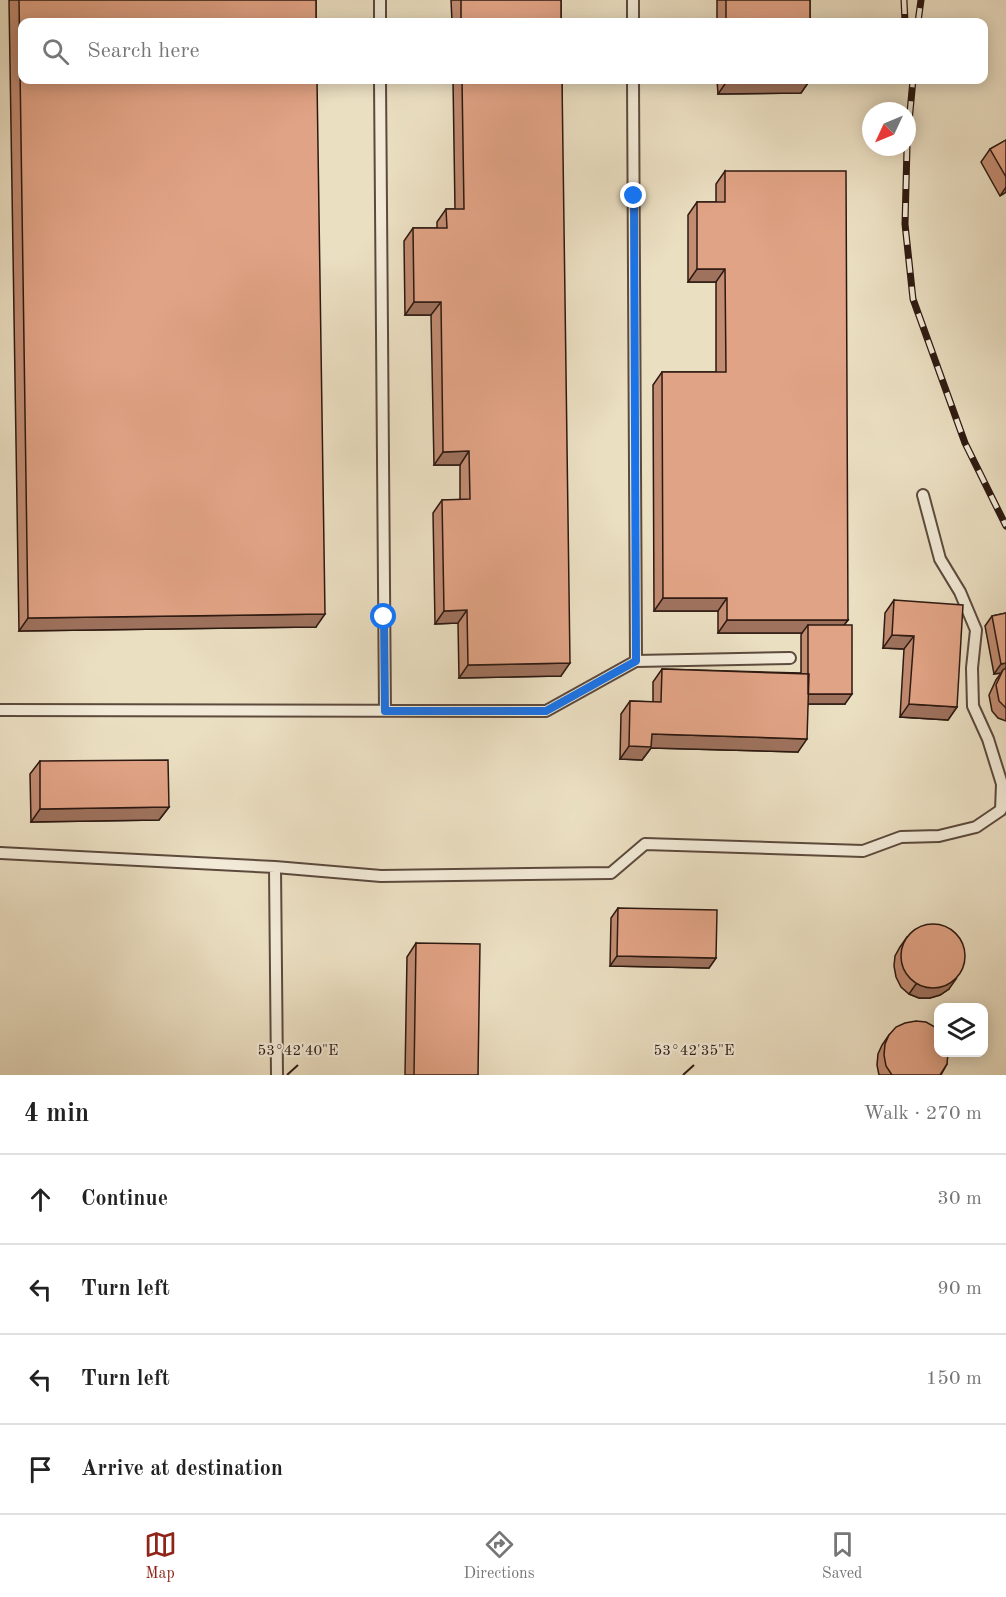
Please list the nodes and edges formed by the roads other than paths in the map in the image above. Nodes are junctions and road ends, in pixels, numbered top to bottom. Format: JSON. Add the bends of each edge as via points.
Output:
{"nodes":[{"id":1,"x":380,"y":0,"type":"edge"},
{"id":2,"x":633,"y":0,"type":"edge"},
{"id":3,"x":380,"y":18,"type":"edge"},
{"id":4,"x":633,"y":18,"type":"edge"},
{"id":5,"x":380,"y":84,"type":"edge"},
{"id":6,"x":633,"y":84,"type":"edge"},
{"id":7,"x":923,"y":495,"type":"dead end"},
{"id":8,"x":790,"y":658,"type":"dead end"},
{"id":9,"x":636,"y":661,"type":"junction"},
{"id":10,"x":0,"y":710,"type":"edge"},
{"id":11,"x":385,"y":711,"type":"junction"},
{"id":12,"x":0,"y":853,"type":"edge"},
{"id":13,"x":275,"y":867,"type":"junction"},
{"id":14,"x":277,"y":1075,"type":"edge"}],
"edges":[{"from":1,"to":3,"type":"lane"},
{"from":2,"to":4,"type":"lane"},
{"from":5,"to":11,"type":"lane"},
{"from":6,"to":9,"type":"lane"},
{"from":7,"to":13,"type":"lane","via":[[940,559],[976,630],[973,706],[1002,784],[1001,810],[976,827],[939,836],[902,837],[863,851],[645,843],[611,873],[381,876]]},
{"from":8,"to":9,"type":"lane"},
{"from":9,"to":11,"type":"lane","via":[[546,711]]},
{"from":10,"to":11,"type":"lane"},
{"from":12,"to":13,"type":"lane"},
{"from":13,"to":14,"type":"lane"}]}
